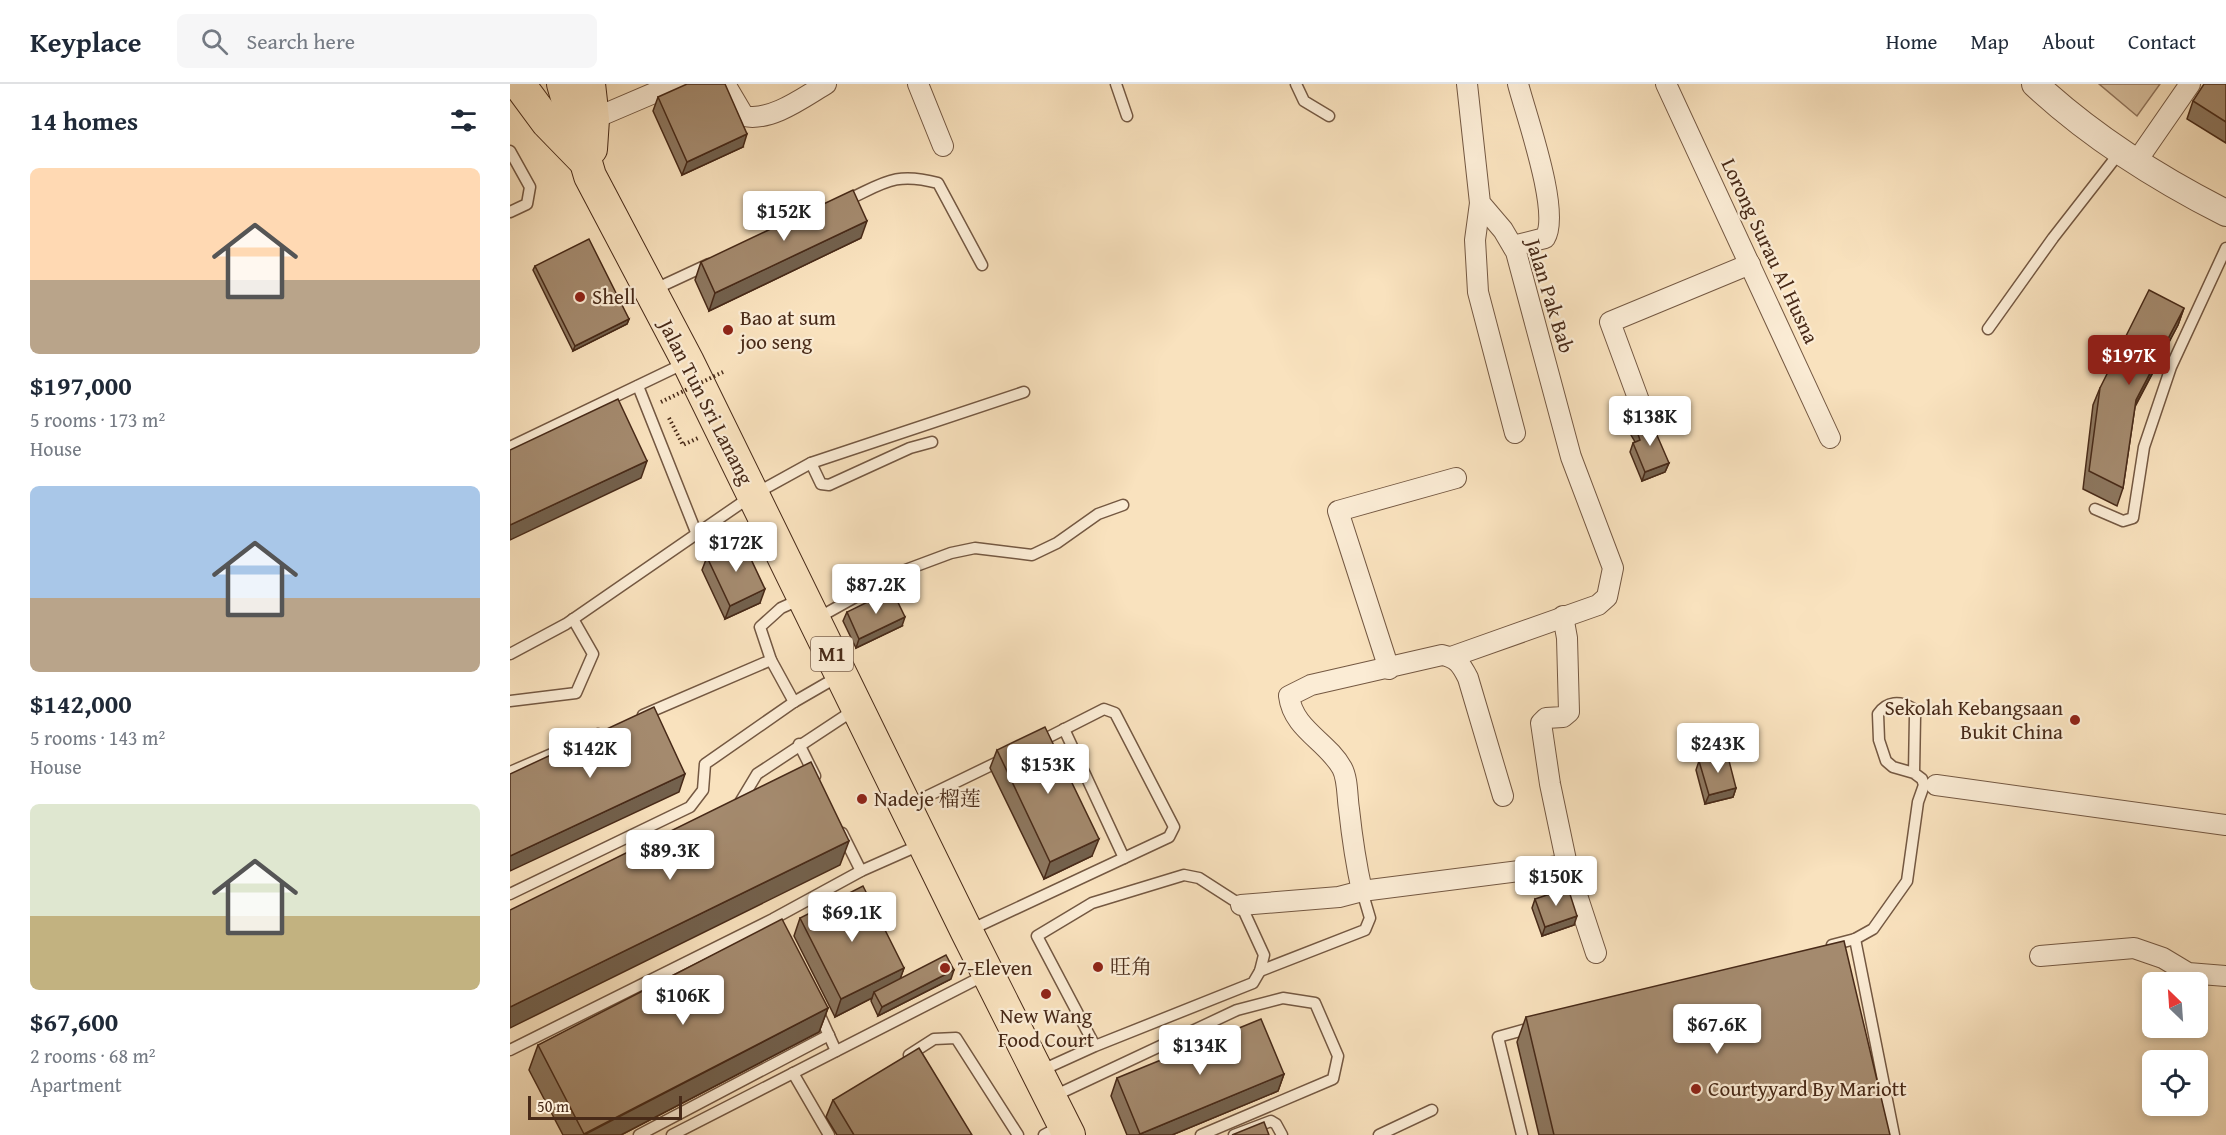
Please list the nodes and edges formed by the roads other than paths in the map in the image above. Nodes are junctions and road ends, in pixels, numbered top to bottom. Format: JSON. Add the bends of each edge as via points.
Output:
{"nodes":[{"id":1,"x":519,"y":84,"type":"edge"},
{"id":2,"x":563,"y":84,"type":"edge"},
{"id":3,"x":589,"y":84,"type":"edge"},
{"id":4,"x":675,"y":84,"type":"edge"},
{"id":5,"x":725,"y":84,"type":"edge"},
{"id":6,"x":826,"y":84,"type":"edge"},
{"id":7,"x":918,"y":84,"type":"edge"},
{"id":8,"x":1116,"y":84,"type":"edge"},
{"id":9,"x":1296,"y":84,"type":"edge"},
{"id":10,"x":1467,"y":84,"type":"edge"},
{"id":11,"x":1518,"y":84,"type":"edge"},
{"id":12,"x":1666,"y":84,"type":"edge"},
{"id":13,"x":2035,"y":84,"type":"edge"},
{"id":14,"x":2190,"y":84,"type":"edge"},
{"id":15,"x":1127,"y":116,"type":"dead end"},
{"id":16,"x":1329,"y":116,"type":"dead end"},
{"id":17,"x":593,"y":119,"type":"junction"},
{"id":18,"x":943,"y":146,"type":"dead end"},
{"id":19,"x":510,"y":151,"type":"edge"},
{"id":20,"x":2128,"y":157,"type":"junction"},
{"id":21,"x":586,"y":168,"type":"junction"},
{"id":22,"x":1479,"y":203,"type":"junction"},
{"id":23,"x":832,"y":207,"type":"edge"},
{"id":24,"x":510,"y":212,"type":"edge"},
{"id":25,"x":2226,"y":213,"type":"edge"},
{"id":26,"x":1513,"y":246,"type":"junction"},
{"id":27,"x":2226,"y":248,"type":"edge"},
{"id":28,"x":725,"y":257,"type":"edge"},
{"id":29,"x":1750,"y":264,"type":"junction"},
{"id":30,"x":982,"y":265,"type":"dead end"},
{"id":31,"x":650,"y":292,"type":"junction"},
{"id":32,"x":1988,"y":328,"type":"dead end"},
{"id":33,"x":688,"y":362,"type":"junction"},
{"id":34,"x":638,"y":386,"type":"junction"},
{"id":35,"x":1024,"y":392,"type":"dead end"},
{"id":36,"x":1645,"y":417,"type":"dead end"},
{"id":37,"x":1515,"y":433,"type":"dead end"},
{"id":38,"x":1830,"y":438,"type":"dead end"},
{"id":39,"x":932,"y":442,"type":"dead end"},
{"id":40,"x":510,"y":447,"type":"edge"},
{"id":41,"x":811,"y":463,"type":"junction"},
{"id":42,"x":1456,"y":478,"type":"dead end"},
{"id":43,"x":753,"y":495,"type":"junction"},
{"id":44,"x":1123,"y":505,"type":"dead end"},
{"id":45,"x":2095,"y":509,"type":"dead end"},
{"id":46,"x":696,"y":532,"type":"junction"},
{"id":47,"x":810,"y":608,"type":"junction"},
{"id":48,"x":1563,"y":616,"type":"junction"},
{"id":49,"x":573,"y":619,"type":"junction"},
{"id":50,"x":510,"y":654,"type":"edge"},
{"id":51,"x":1450,"y":657,"type":"junction"},
{"id":52,"x":771,"y":660,"type":"junction"},
{"id":53,"x":1389,"y":669,"type":"junction"},
{"id":54,"x":842,"y":674,"type":"junction"},
{"id":55,"x":510,"y":701,"type":"edge"},
{"id":56,"x":794,"y":702,"type":"junction"},
{"id":57,"x":859,"y":707,"type":"junction"},
{"id":58,"x":633,"y":719,"type":"edge"},
{"id":59,"x":612,"y":728,"type":"edge"},
{"id":60,"x":1064,"y":729,"type":"junction"},
{"id":61,"x":799,"y":744,"type":"junction"},
{"id":62,"x":510,"y":772,"type":"edge"},
{"id":63,"x":1914,"y":773,"type":"junction"},
{"id":64,"x":1936,"y":785,"type":"dead end"},
{"id":65,"x":820,"y":787,"type":"edge"},
{"id":66,"x":1503,"y":796,"type":"dead end"},
{"id":67,"x":907,"y":806,"type":"junction"},
{"id":68,"x":731,"y":808,"type":"edge"},
{"id":69,"x":835,"y":818,"type":"edge"},
{"id":70,"x":2226,"y":825,"type":"edge"},
{"id":71,"x":925,"y":843,"type":"junction"},
{"id":72,"x":1124,"y":858,"type":"junction"},
{"id":73,"x":1567,"y":865,"type":"junction"},
{"id":74,"x":861,"y":871,"type":"junction"},
{"id":75,"x":1362,"y":891,"type":"junction"},
{"id":76,"x":510,"y":894,"type":"edge"},
{"id":77,"x":1241,"y":905,"type":"junction"},
{"id":78,"x":967,"y":932,"type":"junction"},
{"id":79,"x":1856,"y":939,"type":"junction"},
{"id":80,"x":1822,"y":948,"type":"edge"},
{"id":81,"x":1596,"y":953,"type":"dead end"},
{"id":82,"x":2040,"y":956,"type":"dead end"},
{"id":83,"x":1260,"y":971,"type":"junction"},
{"id":84,"x":988,"y":974,"type":"junction"},
{"id":85,"x":2226,"y":976,"type":"edge"},
{"id":86,"x":640,"y":998,"type":"edge"},
{"id":87,"x":812,"y":999,"type":"edge"},
{"id":88,"x":620,"y":1008,"type":"edge"},
{"id":89,"x":1543,"y":1025,"type":"edge"},
{"id":90,"x":829,"y":1035,"type":"junction"},
{"id":91,"x":1095,"y":1046,"type":"junction"},
{"id":92,"x":510,"y":1050,"type":"edge"},
{"id":93,"x":836,"y":1052,"type":"junction"},
{"id":94,"x":899,"y":1061,"type":"edge"},
{"id":95,"x":793,"y":1073,"type":"junction"},
{"id":96,"x":1432,"y":1110,"type":"dead end"},
{"id":97,"x":1053,"y":1113,"type":"edge"},
{"id":98,"x":694,"y":1123,"type":"junction"},
{"id":99,"x":639,"y":1135,"type":"edge"},
{"id":100,"x":672,"y":1135,"type":"edge"},
{"id":101,"x":700,"y":1135,"type":"edge"},
{"id":102,"x":829,"y":1135,"type":"edge"},
{"id":103,"x":1018,"y":1135,"type":"edge"},
{"id":104,"x":1201,"y":1135,"type":"edge"},
{"id":105,"x":1234,"y":1135,"type":"edge"},
{"id":106,"x":1282,"y":1135,"type":"edge"},
{"id":107,"x":1379,"y":1135,"type":"edge"},
{"id":108,"x":1522,"y":1135,"type":"edge"},
{"id":109,"x":1894,"y":1135,"type":"edge"}],
"edges":[{"from":1,"to":21,"type":"main road"},
{"from":2,"to":21,"type":"main road","name":"Jalan Tun Sri Lanang","number":"M1"},
{"from":3,"to":17,"type":"main road"},
{"from":4,"to":17,"type":"street"},
{"from":5,"to":6,"type":"street","via":[[744,116],[756,119]]},
{"from":7,"to":18,"type":"street"},
{"from":8,"to":15,"type":"lane"},
{"from":9,"to":16,"type":"lane","via":[[1304,101]]},
{"from":10,"to":22,"type":"street"},
{"from":11,"to":26,"type":"street","via":[[1547,194],[1550,229],[1545,238]]},
{"from":12,"to":29,"type":"street","name":"Lorong Surau Al Husna"},
{"from":13,"to":20,"type":"street"},
{"from":14,"to":20,"type":"street"},
{"from":17,"to":21,"type":"main road"},
{"from":19,"to":24,"type":"lane","via":[[530,187],[527,204]]},
{"from":20,"to":25,"type":"street"},
{"from":20,"to":32,"type":"lane","via":[[2053,238]]},
{"from":21,"to":31,"type":"main road","name":"Jalan Tun Sri Lanang","number":"M1"},
{"from":22,"to":26,"type":"street","name":"Jalan Pak Bab"},
{"from":22,"to":37,"type":"street","via":[[1475,240],[1478,292]]},
{"from":23,"to":30,"type":"lane","via":[[896,177],[912,176],[938,183]]},
{"from":26,"to":48,"type":"street","name":"Jalan Pak Bab","via":[[1571,457],[1613,568],[1607,597],[1598,605]]},
{"from":27,"to":45,"type":"lane","via":[[2171,367],[2144,447],[2133,518],[2123,520]]},
{"from":28,"to":31,"type":"lane"},
{"from":29,"to":36,"type":"street","via":[[1610,322]]},
{"from":29,"to":38,"type":"street","name":"Lorong Surau Al Husna"},
{"from":31,"to":33,"type":"main road","name":"Jalan Tun Sri Lanang","number":"M1"},
{"from":33,"to":34,"type":"lane"},
{"from":33,"to":43,"type":"main road","name":"Jalan Tun Sri Lanang","number":"M1"},
{"from":34,"to":40,"type":"lane"},
{"from":34,"to":46,"type":"lane"},
{"from":35,"to":41,"type":"lane"},
{"from":39,"to":41,"type":"lane","via":[[829,485],[821,484]]},
{"from":41,"to":43,"type":"lane"},
{"from":42,"to":53,"type":"street","via":[[1338,511]]},
{"from":43,"to":46,"type":"lane"},
{"from":43,"to":47,"type":"main road","name":"Jalan Tun Sri Lanang","number":"M1"},
{"from":44,"to":47,"type":"lane","via":[[1098,514],[1032,555],[975,548],[900,572]]},
{"from":46,"to":49,"type":"lane"},
{"from":47,"to":52,"type":"lane","via":[[781,608],[760,627]]},
{"from":47,"to":54,"type":"main road","name":"Jalan Tun Sri Lanang","number":"M1"},
{"from":48,"to":51,"type":"street"},
{"from":48,"to":73,"type":"street","via":[[1569,712],[1541,723]]},
{"from":49,"to":50,"type":"lane"},
{"from":49,"to":55,"type":"lane","via":[[593,654],[576,693]]},
{"from":51,"to":53,"type":"street","via":[[1442,655]]},
{"from":51,"to":66,"type":"street","via":[[1458,660],[1468,678]]},
{"from":52,"to":56,"type":"lane"},
{"from":52,"to":58,"type":"lane"},
{"from":53,"to":75,"type":"street","via":[[1311,684],[1289,696],[1291,712],[1332,752],[1344,771]]},
{"from":54,"to":56,"type":"lane"},
{"from":54,"to":57,"type":"main road","name":"Jalan Tun Sri Lanang","number":"M1"},
{"from":56,"to":76,"type":"lane","via":[[705,764],[703,790],[690,807]]},
{"from":57,"to":61,"type":"lane"},
{"from":57,"to":67,"type":"main road","name":"Jalan Tun Sri Lanang","number":"M1"},
{"from":59,"to":62,"type":"lane"},
{"from":60,"to":67,"type":"lane"},
{"from":60,"to":72,"type":"lane"},
{"from":60,"to":72,"type":"lane","via":[[1104,709],[1115,713],[1174,827],[1168,837]]},
{"from":61,"to":65,"type":"lane"},
{"from":61,"to":68,"type":"lane","via":[[757,774],[741,803]]},
{"from":63,"to":63,"type":"lane","via":[[1915,716],[1904,703],[1891,704],[1878,714],[1882,750],[1893,767]]},
{"from":63,"to":79,"type":"lane","via":[[1924,785],[1906,880],[1873,929]]},
{"from":64,"to":70,"type":"street"},
{"from":67,"to":71,"type":"main road","name":"Jalan Tun Sri Lanang","number":"M1"},
{"from":69,"to":74,"type":"lane"},
{"from":71,"to":74,"type":"lane"},
{"from":71,"to":78,"type":"main road","name":"Jalan Tun Sri Lanang","number":"M1"},
{"from":72,"to":78,"type":"lane"},
{"from":73,"to":75,"type":"street"},
{"from":73,"to":81,"type":"street"},
{"from":74,"to":92,"type":"lane"},
{"from":75,"to":77,"type":"street","via":[[1340,897]]},
{"from":75,"to":83,"type":"lane","via":[[1370,918],[1365,930]]},
{"from":77,"to":83,"type":"lane","via":[[1264,955]]},
{"from":77,"to":91,"type":"lane","via":[[1199,878],[1184,874],[1092,903],[1037,936]]},
{"from":78,"to":84,"type":"main road","name":"Jalan Tun Sri Lanang","number":"M1"},
{"from":79,"to":80,"type":"lane"},
{"from":79,"to":109,"type":"lane"},
{"from":82,"to":85,"type":"street","via":[[2134,948],[2163,958],[2188,973]]},
{"from":83,"to":91,"type":"lane","via":[[1253,983]]},
{"from":84,"to":93,"type":"lane"},
{"from":84,"to":97,"type":"main road","name":"Jalan Tun Sri Lanang","number":"M1"},
{"from":86,"to":88,"type":"lane"},
{"from":87,"to":90,"type":"lane"},
{"from":89,"to":108,"type":"lane","via":[[1498,1037]]},
{"from":90,"to":93,"type":"lane"},
{"from":90,"to":99,"type":"lane"},
{"from":91,"to":97,"type":"lane"},
{"from":93,"to":95,"type":"lane"},
{"from":94,"to":103,"type":"lane","via":[[934,1039],[956,1038]]},
{"from":95,"to":98,"type":"lane"},
{"from":95,"to":102,"type":"lane"},
{"from":96,"to":107,"type":"lane"},
{"from":97,"to":104,"type":"lane","via":[[1237,1010],[1283,998],[1315,1003],[1338,1056],[1333,1079]]},
{"from":98,"to":100,"type":"lane"},
{"from":98,"to":101,"type":"lane"},
{"from":105,"to":106,"type":"lane","via":[[1271,1121]]}]}
